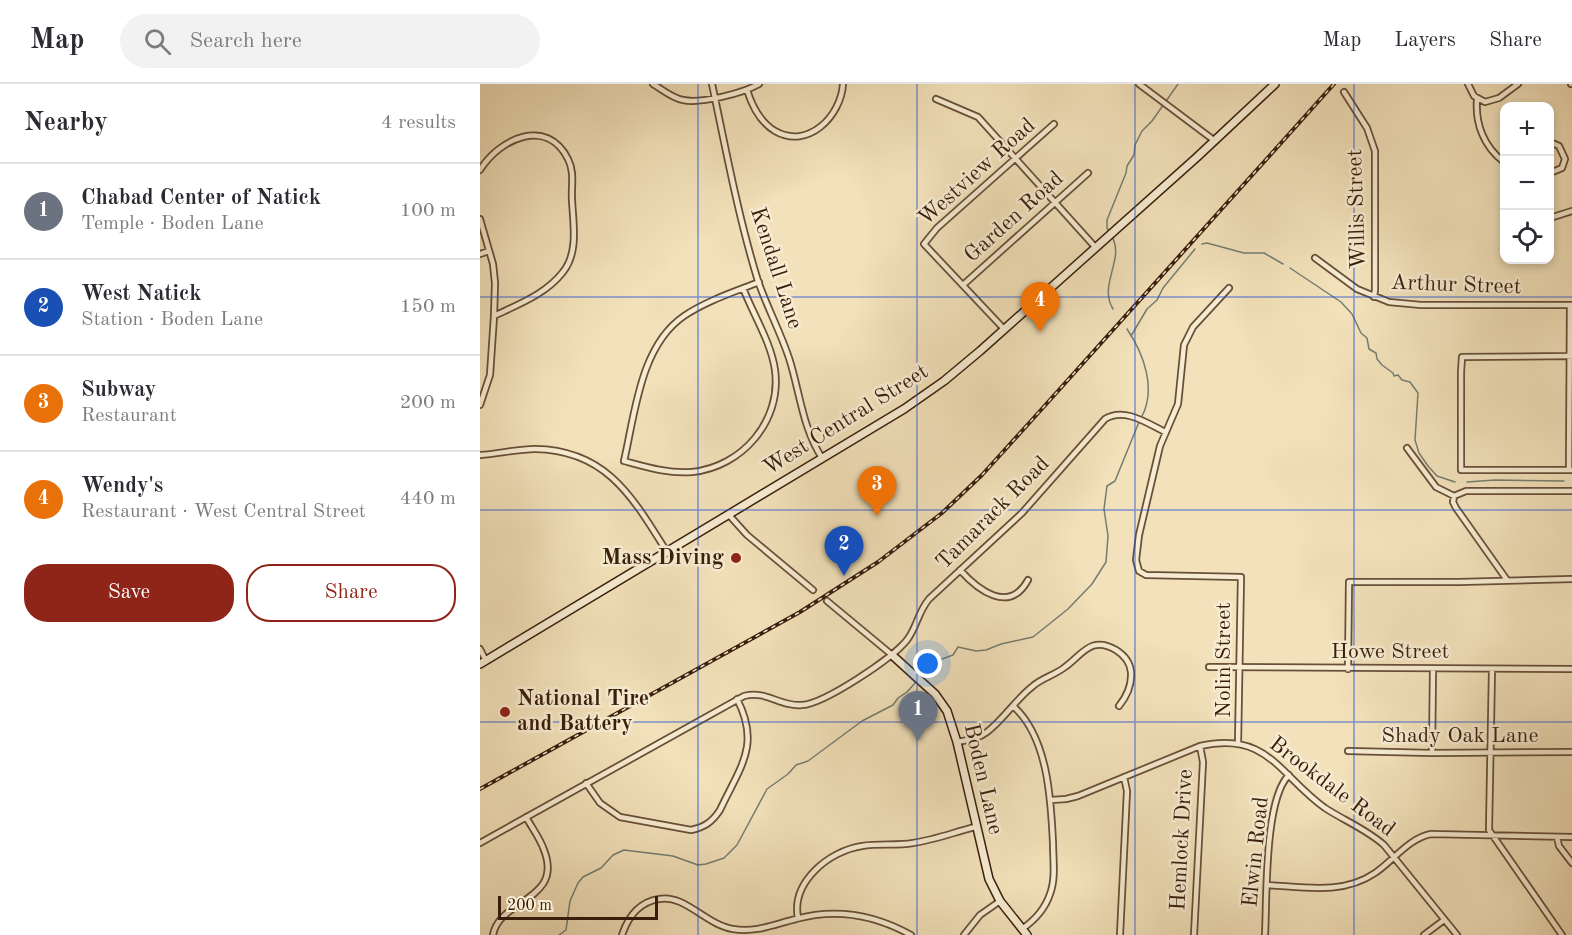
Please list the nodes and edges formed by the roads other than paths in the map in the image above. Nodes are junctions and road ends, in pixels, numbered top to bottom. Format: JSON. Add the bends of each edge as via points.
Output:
{"nodes":[{"id":1,"x":653,"y":84,"type":"edge"},
{"id":2,"x":712,"y":84,"type":"edge"},
{"id":3,"x":759,"y":84,"type":"edge"},
{"id":4,"x":843,"y":84,"type":"edge"},
{"id":5,"x":1139,"y":84,"type":"edge"},
{"id":6,"x":1275,"y":84,"type":"edge"},
{"id":7,"x":1468,"y":84,"type":"edge"},
{"id":8,"x":1518,"y":84,"type":"edge"},
{"id":9,"x":747,"y":90,"type":"junction"},
{"id":10,"x":1344,"y":92,"type":"dead end"},
{"id":11,"x":715,"y":98,"type":"junction"},
{"id":12,"x":936,"y":99,"type":"dead end"},
{"id":13,"x":1477,"y":99,"type":"junction"},
{"id":14,"x":1054,"y":124,"type":"dead end"},
{"id":15,"x":1215,"y":141,"type":"junction"},
{"id":16,"x":1554,"y":144,"type":"edge"},
{"id":17,"x":1500,"y":158,"type":"edge"},
{"id":18,"x":1015,"y":159,"type":"junction"},
{"id":19,"x":480,"y":170,"type":"edge"},
{"id":20,"x":1554,"y":172,"type":"edge"},
{"id":21,"x":1088,"y":173,"type":"dead end"},
{"id":22,"x":1055,"y":202,"type":"junction"},
{"id":23,"x":1572,"y":211,"type":"edge"},
{"id":24,"x":1554,"y":217,"type":"edge"},
{"id":25,"x":480,"y":219,"type":"edge"},
{"id":26,"x":1096,"y":248,"type":"junction"},
{"id":27,"x":489,"y":251,"type":"junction"},
{"id":28,"x":480,"y":254,"type":"edge"},
{"id":29,"x":1315,"y":258,"type":"dead end"},
{"id":30,"x":759,"y":282,"type":"junction"},
{"id":31,"x":963,"y":285,"type":"junction"},
{"id":32,"x":743,"y":288,"type":"junction"},
{"id":33,"x":1229,"y":288,"type":"dead end"},
{"id":34,"x":1374,"y":297,"type":"junction"},
{"id":35,"x":1571,"y":305,"type":"edge"},
{"id":36,"x":494,"y":316,"type":"junction"},
{"id":37,"x":1005,"y":330,"type":"junction"},
{"id":38,"x":1571,"y":356,"type":"edge"},
{"id":39,"x":480,"y":405,"type":"edge"},
{"id":40,"x":1165,"y":432,"type":"junction"},
{"id":41,"x":1407,"y":448,"type":"dead end"},
{"id":42,"x":480,"y":455,"type":"edge"},
{"id":43,"x":822,"y":458,"type":"junction"},
{"id":44,"x":1571,"y":470,"type":"edge"},
{"id":45,"x":1572,"y":491,"type":"edge"},
{"id":46,"x":1454,"y":496,"type":"junction"},
{"id":47,"x":729,"y":515,"type":"junction"},
{"id":48,"x":667,"y":552,"type":"junction"},
{"id":49,"x":960,"y":570,"type":"junction"},
{"id":50,"x":1572,"y":579,"type":"edge"},
{"id":51,"x":1028,"y":580,"type":"dead end"},
{"id":52,"x":1507,"y":580,"type":"junction"},
{"id":53,"x":813,"y":590,"type":"dead end"},
{"id":54,"x":827,"y":601,"type":"dead end"},
{"id":55,"x":480,"y":649,"type":"edge"},
{"id":56,"x":892,"y":655,"type":"junction"},
{"id":57,"x":483,"y":663,"type":"edge"},
{"id":58,"x":1209,"y":667,"type":"dead end"},
{"id":59,"x":1240,"y":667,"type":"junction"},
{"id":60,"x":1348,"y":669,"type":"junction"},
{"id":61,"x":1433,"y":669,"type":"junction"},
{"id":62,"x":1492,"y":669,"type":"junction"},
{"id":63,"x":1572,"y":669,"type":"edge"},
{"id":64,"x":737,"y":699,"type":"junction"},
{"id":65,"x":1013,"y":706,"type":"junction"},
{"id":66,"x":1119,"y":706,"type":"dead end"},
{"id":67,"x":957,"y":742,"type":"junction"},
{"id":68,"x":1238,"y":744,"type":"junction"},
{"id":69,"x":1200,"y":746,"type":"junction"},
{"id":70,"x":1348,"y":751,"type":"dead end"},
{"id":71,"x":1572,"y":752,"type":"edge"},
{"id":72,"x":1432,"y":753,"type":"junction"},
{"id":73,"x":1491,"y":753,"type":"junction"},
{"id":74,"x":1289,"y":775,"type":"junction"},
{"id":75,"x":1124,"y":777,"type":"junction"},
{"id":76,"x":586,"y":783,"type":"junction"},
{"id":77,"x":1051,"y":800,"type":"junction"},
{"id":78,"x":526,"y":817,"type":"junction"},
{"id":79,"x":975,"y":827,"type":"junction"},
{"id":80,"x":1492,"y":836,"type":"junction"},
{"id":81,"x":1557,"y":837,"type":"junction"},
{"id":82,"x":1572,"y":837,"type":"edge"},
{"id":83,"x":480,"y":843,"type":"edge"},
{"id":84,"x":1395,"y":858,"type":"junction"},
{"id":85,"x":1572,"y":863,"type":"edge"},
{"id":86,"x":1268,"y":885,"type":"junction"},
{"id":87,"x":1000,"y":901,"type":"junction"},
{"id":88,"x":798,"y":918,"type":"junction"},
{"id":89,"x":1444,"y":920,"type":"junction"},
{"id":90,"x":1024,"y":932,"type":"edge"},
{"id":91,"x":493,"y":935,"type":"edge"},
{"id":92,"x":622,"y":935,"type":"edge"},
{"id":93,"x":911,"y":935,"type":"edge"},
{"id":94,"x":964,"y":935,"type":"edge"},
{"id":95,"x":1120,"y":935,"type":"edge"},
{"id":96,"x":1194,"y":935,"type":"edge"},
{"id":97,"x":1265,"y":935,"type":"edge"},
{"id":98,"x":1424,"y":935,"type":"edge"},
{"id":99,"x":1456,"y":935,"type":"edge"},
{"id":100,"x":1562,"y":935,"type":"edge"}],
"edges":[{"from":1,"to":11,"type":"street","via":[[682,100]]},
{"from":2,"to":11,"type":"street","name":"Kendall Lane"},
{"from":3,"to":9,"type":"street"},
{"from":4,"to":9,"type":"street","via":[[830,118],[815,131],[795,136],[768,126],[754,108]]},
{"from":5,"to":15,"type":"street"},
{"from":6,"to":15,"type":"main road","name":"West Central Street"},
{"from":7,"to":13,"type":"street"},
{"from":8,"to":13,"type":"street","via":[[1494,100]]},
{"from":9,"to":11,"type":"street"},
{"from":10,"to":34,"type":"street","name":"Willis Street","via":[[1367,128],[1375,151]]},
{"from":11,"to":30,"type":"street","name":"Kendall Lane","via":[[741,221]]},
{"from":12,"to":18,"type":"street","via":[[978,117]]},
{"from":13,"to":17,"type":"street","via":[[1482,134]]},
{"from":14,"to":18,"type":"street","name":"Westview Road"},
{"from":15,"to":26,"type":"main road","name":"West Central Street"},
{"from":16,"to":20,"type":"street","via":[[1565,159],[1562,168]]},
{"from":18,"to":22,"type":"street"},
{"from":18,"to":31,"type":"street","name":"Westview Road","via":[[924,244]]},
{"from":19,"to":36,"type":"street","via":[[494,151],[506,143],[536,135],[563,151],[573,177],[574,241],[565,270],[541,293]]},
{"from":21,"to":22,"type":"street","name":"Garden Road"},
{"from":22,"to":26,"type":"street"},
{"from":22,"to":31,"type":"street","name":"Garden Road"},
{"from":23,"to":24,"type":"street"},
{"from":25,"to":27,"type":"street"},
{"from":26,"to":37,"type":"main road","name":"West Central Street"},
{"from":27,"to":28,"type":"street"},
{"from":27,"to":36,"type":"street","via":[[495,283]]},
{"from":29,"to":34,"type":"street","name":"Arthur Street","via":[[1347,283]]},
{"from":30,"to":32,"type":"street"},
{"from":30,"to":43,"type":"street","name":"Kendall Lane","via":[[789,358],[806,427]]},
{"from":31,"to":37,"type":"street"},
{"from":32,"to":32,"type":"street","via":[[689,313],[663,336],[646,368],[624,461],[667,471],[702,470],[731,460],[760,432],[773,404],[775,369]]},
{"from":33,"to":40,"type":"street","via":[[1186,339],[1178,404]]},
{"from":34,"to":35,"type":"street","name":"Arthur Street","via":[[1409,304]]},
{"from":35,"to":38,"type":"street"},
{"from":36,"to":39,"type":"street","via":[[491,367]]},
{"from":37,"to":43,"type":"main road","name":"West Central Street","via":[[928,393]]},
{"from":38,"to":44,"type":"street"},
{"from":38,"to":44,"type":"street","via":[[1462,357],[1461,470]]},
{"from":40,"to":49,"type":"street","name":"Tamarack Road","via":[[1115,413],[1100,422],[1029,506]]},
{"from":40,"to":59,"type":"street","name":"Nolin Street","via":[[1139,535],[1139,571],[1150,575],[1241,577]]},
{"from":41,"to":46,"type":"street","via":[[1436,487]]},
{"from":42,"to":48,"type":"street","via":[[544,450],[568,453],[591,462],[625,489]]},
{"from":43,"to":47,"type":"main road","name":"West Central Street"},
{"from":45,"to":46,"type":"street","via":[[1466,491]]},
{"from":46,"to":52,"type":"street","via":[[1456,508]]},
{"from":47,"to":48,"type":"main road","name":"West Central Street"},
{"from":47,"to":53,"type":"street"},
{"from":48,"to":57,"type":"main road","name":"West Central Street"},
{"from":49,"to":51,"type":"street","via":[[979,589],[997,597],[1016,594]]},
{"from":49,"to":56,"type":"street","name":"Tamarack Road","via":[[924,604],[912,634]]},
{"from":50,"to":52,"type":"street"},
{"from":52,"to":60,"type":"street","via":[[1349,582]]},
{"from":54,"to":56,"type":"street","name":"Boden Lane"},
{"from":55,"to":57,"type":"street"},
{"from":56,"to":64,"type":"street","name":"Tamarack Road","via":[[809,704],[795,705],[759,694]]},
{"from":56,"to":67,"type":"main road","name":"Boden Lane","via":[[939,700],[947,711]]},
{"from":58,"to":59,"type":"street","name":"Howe Street"},
{"from":59,"to":60,"type":"street","name":"Howe Street"},
{"from":59,"to":68,"type":"street","name":"Nolin Street"},
{"from":60,"to":61,"type":"street","name":"Howe Street"},
{"from":61,"to":62,"type":"street","name":"Howe Street"},
{"from":61,"to":72,"type":"street"},
{"from":62,"to":63,"type":"street","name":"Howe Street"},
{"from":62,"to":73,"type":"street"},
{"from":64,"to":76,"type":"street"},
{"from":64,"to":76,"type":"street","via":[[747,722],[748,744],[720,810],[702,828],[691,830],[620,817],[600,803]]},
{"from":65,"to":66,"type":"street","via":[[1033,686],[1063,669],[1083,650],[1103,645],[1118,651],[1129,664],[1129,690]]},
{"from":65,"to":67,"type":"street","via":[[984,734]]},
{"from":65,"to":77,"type":"street","via":[[1033,732]]},
{"from":67,"to":79,"type":"main road","name":"Boden Lane"},
{"from":68,"to":69,"type":"street","name":"Brookdale Road"},
{"from":68,"to":74,"type":"street","name":"Brookdale Road","via":[[1267,756]]},
{"from":69,"to":75,"type":"street","name":"Brookdale Road"},
{"from":69,"to":96,"type":"street","name":"Hemlock Drive","via":[[1203,762]]},
{"from":70,"to":72,"type":"street","name":"Shady Oak Lane"},
{"from":71,"to":73,"type":"street","name":"Shady Oak Lane"},
{"from":72,"to":73,"type":"street","name":"Shady Oak Lane"},
{"from":73,"to":80,"type":"street"},
{"from":74,"to":84,"type":"street","name":"Brookdale Road","via":[[1318,802],[1374,836]]},
{"from":74,"to":86,"type":"street","name":"Elwin Road","via":[[1280,786],[1274,807]]},
{"from":75,"to":77,"type":"street","name":"Brookdale Road","via":[[1072,798]]},
{"from":75,"to":95,"type":"street","via":[[1127,791]]},
{"from":76,"to":78,"type":"street"},
{"from":77,"to":90,"type":"street","via":[[1053,885],[1041,911]]},
{"from":78,"to":83,"type":"street"},
{"from":78,"to":91,"type":"street","via":[[544,849],[546,874],[532,897],[499,919]]},
{"from":79,"to":87,"type":"main road","name":"Boden Lane","via":[[988,879]]},
{"from":79,"to":88,"type":"street","via":[[912,843],[862,846],[833,856],[802,889],[797,902]]},
{"from":80,"to":81,"type":"street"},
{"from":80,"to":84,"type":"street","via":[[1426,835]]},
{"from":80,"to":100,"type":"street"},
{"from":81,"to":82,"type":"street"},
{"from":81,"to":85,"type":"street"},
{"from":84,"to":86,"type":"street","via":[[1369,877],[1345,886]]},
{"from":84,"to":89,"type":"street","name":"Brookdale Road"},
{"from":86,"to":97,"type":"street","name":"Elwin Road"},
{"from":87,"to":90,"type":"main road","name":"Boden Lane"},
{"from":87,"to":94,"type":"street","via":[[980,915]]},
{"from":88,"to":92,"type":"street","via":[[763,929],[734,929],[664,898],[637,909]]},
{"from":88,"to":93,"type":"street","via":[[854,915]]},
{"from":89,"to":98,"type":"street"},
{"from":89,"to":99,"type":"street","name":"Brookdale Road"}]}
